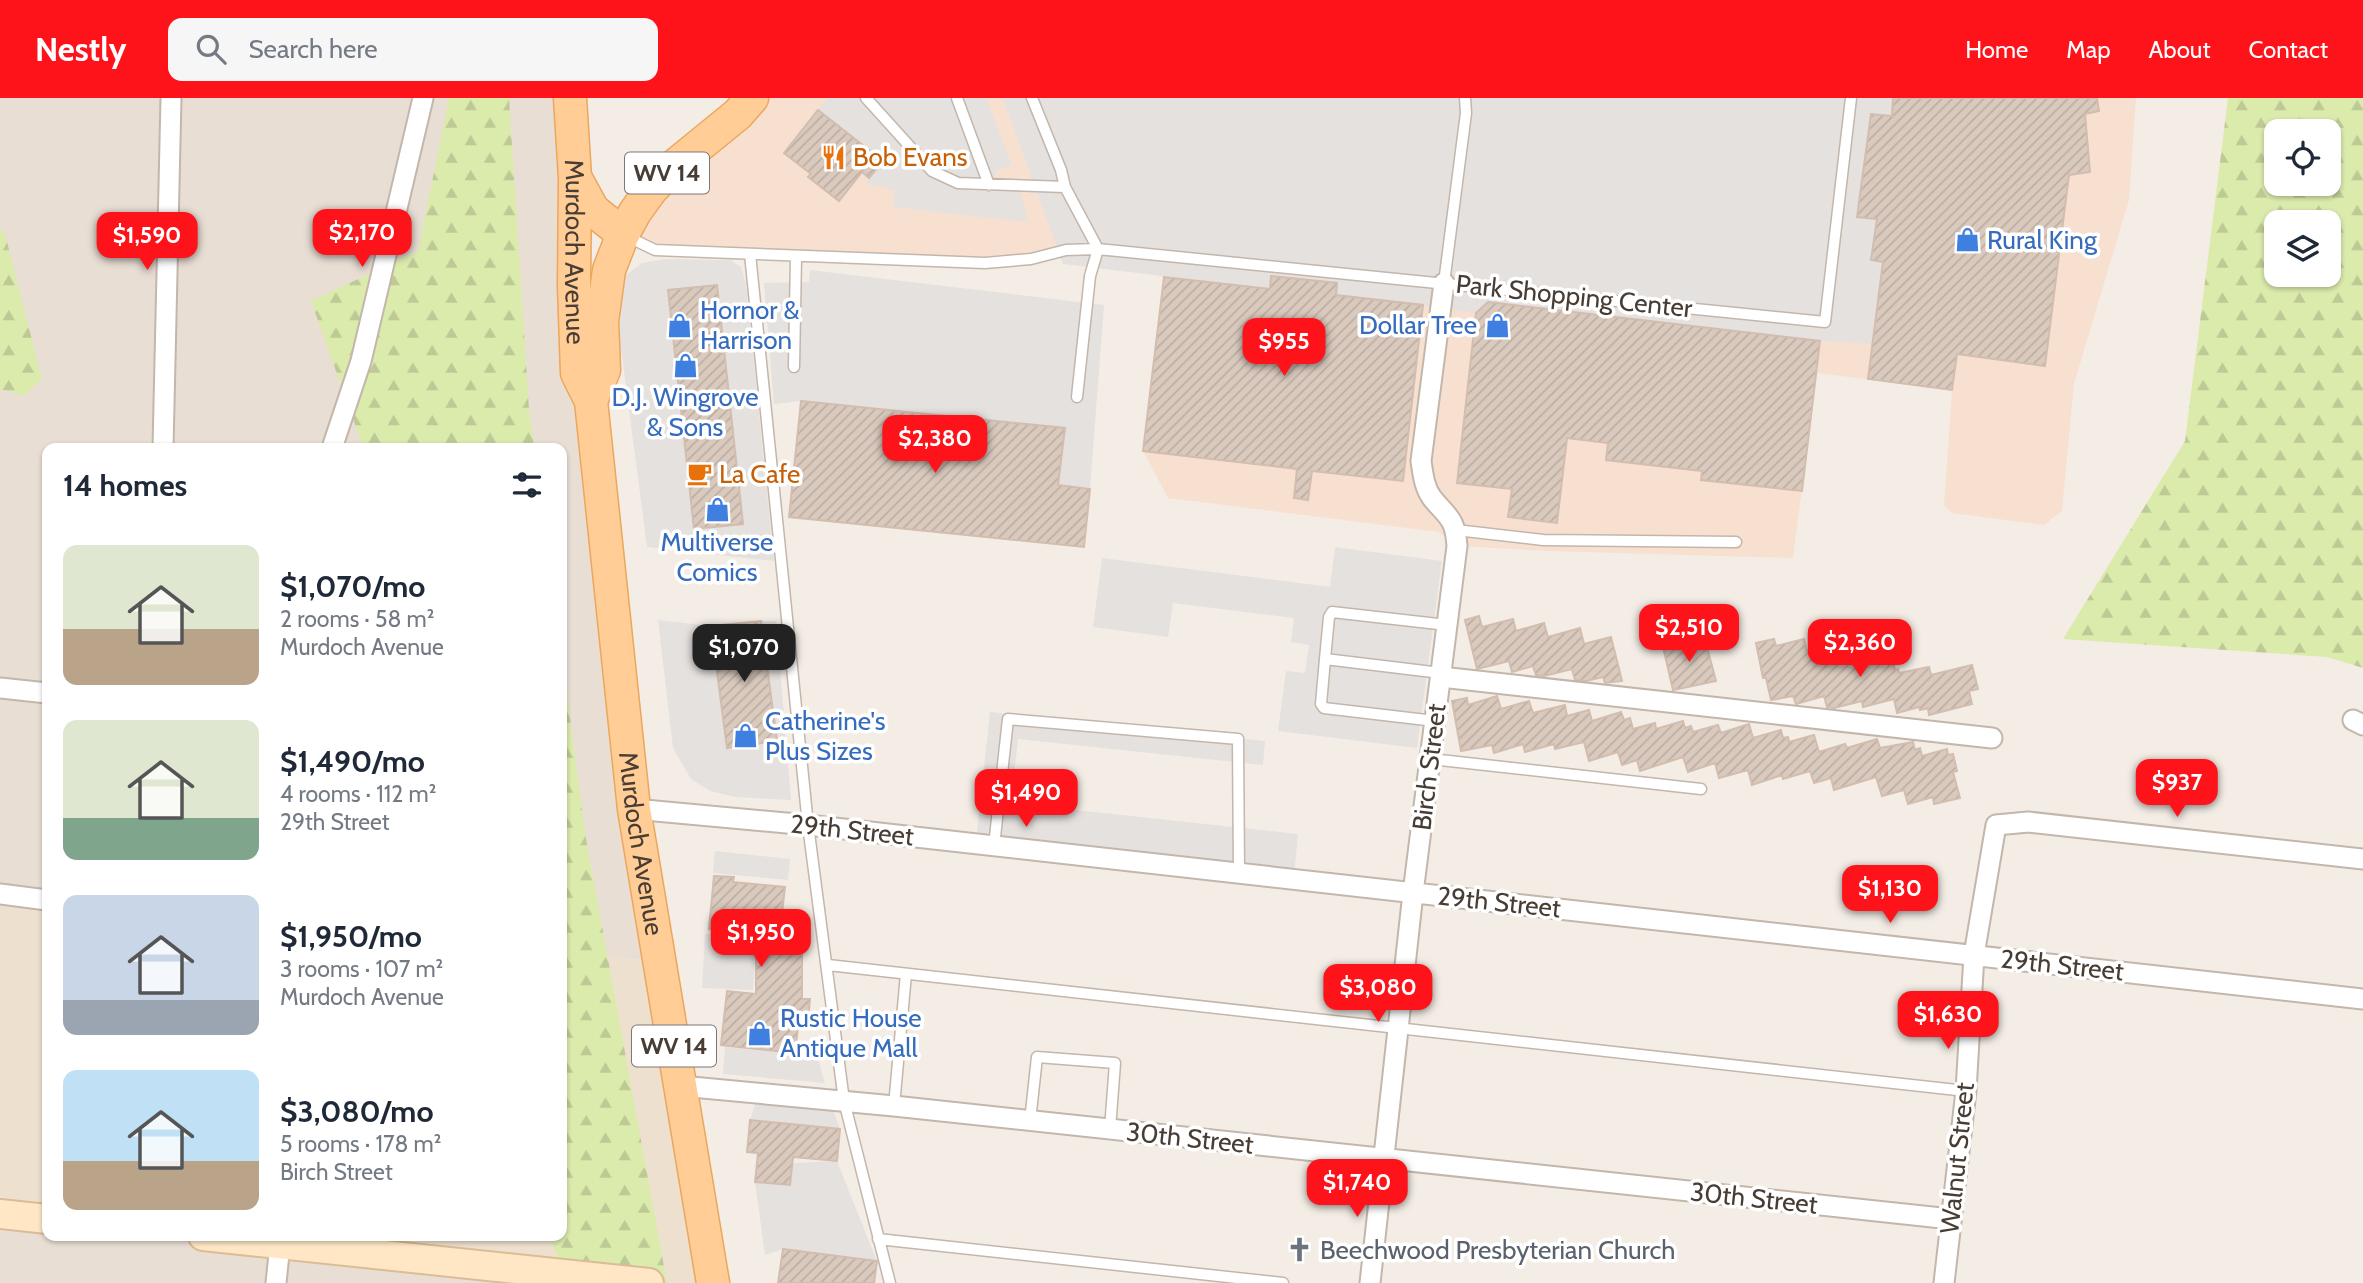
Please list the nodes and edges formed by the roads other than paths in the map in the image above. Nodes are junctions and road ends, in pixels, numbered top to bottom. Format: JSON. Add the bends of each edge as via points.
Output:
{"nodes":[{"id":1,"x":171,"y":98,"type":"edge"},
{"id":2,"x":423,"y":98,"type":"edge"},
{"id":3,"x":570,"y":98,"type":"edge"},
{"id":4,"x":752,"y":98,"type":"edge"},
{"id":5,"x":866,"y":98,"type":"edge"},
{"id":6,"x":957,"y":98,"type":"edge"},
{"id":7,"x":1032,"y":98,"type":"edge"},
{"id":8,"x":1465,"y":98,"type":"edge"},
{"id":9,"x":1851,"y":98,"type":"edge"},
{"id":10,"x":575,"y":178,"type":"junction"},
{"id":11,"x":989,"y":185,"type":"junction"},
{"id":12,"x":1065,"y":187,"type":"junction"},
{"id":13,"x":623,"y":234,"type":"junction"},
{"id":14,"x":1098,"y":249,"type":"junction"},
{"id":15,"x":750,"y":254,"type":"junction"},
{"id":16,"x":796,"y":256,"type":"junction"},
{"id":17,"x":1444,"y":284,"type":"junction"},
{"id":18,"x":794,"y":367,"type":"dead end"},
{"id":19,"x":1077,"y":397,"type":"dead end"},
{"id":20,"x":592,"y":401,"type":"junction"},
{"id":21,"x":163,"y":443,"type":"edge"},
{"id":22,"x":334,"y":443,"type":"edge"},
{"id":23,"x":1456,"y":530,"type":"junction"},
{"id":24,"x":1736,"y":542,"type":"dead end"},
{"id":25,"x":1447,"y":625,"type":"junction"},
{"id":26,"x":1325,"y":659,"type":"junction"},
{"id":27,"x":1441,"y":675,"type":"junction"},
{"id":28,"x":0,"y":688,"type":"edge"},
{"id":29,"x":42,"y":692,"type":"edge"},
{"id":30,"x":1435,"y":721,"type":"junction"},
{"id":31,"x":1992,"y":738,"type":"dead end"},
{"id":32,"x":1431,"y":759,"type":"junction"},
{"id":33,"x":1701,"y":789,"type":"dead end"},
{"id":34,"x":634,"y":809,"type":"junction"},
{"id":35,"x":808,"y":825,"type":"junction"},
{"id":36,"x":993,"y":846,"type":"junction"},
{"id":37,"x":2363,"y":859,"type":"edge"},
{"id":38,"x":1239,"y":873,"type":"junction"},
{"id":39,"x":1413,"y":893,"type":"junction"},
{"id":40,"x":0,"y":894,"type":"edge"},
{"id":41,"x":42,"y":899,"type":"edge"},
{"id":42,"x":1974,"y":955,"type":"junction"},
{"id":43,"x":828,"y":965,"type":"junction"},
{"id":44,"x":906,"y":974,"type":"junction"},
{"id":45,"x":2363,"y":999,"type":"edge"},
{"id":46,"x":1398,"y":1029,"type":"junction"},
{"id":47,"x":681,"y":1086,"type":"junction"},
{"id":48,"x":1966,"y":1091,"type":"junction"},
{"id":49,"x":844,"y":1101,"type":"junction"},
{"id":50,"x":894,"y":1106,"type":"junction"},
{"id":51,"x":1030,"y":1121,"type":"junction"},
{"id":52,"x":1110,"y":1129,"type":"junction"},
{"id":53,"x":1384,"y":1159,"type":"junction"},
{"id":54,"x":0,"y":1214,"type":"edge"},
{"id":55,"x":42,"y":1218,"type":"edge"},
{"id":56,"x":1951,"y":1219,"type":"junction"},
{"id":57,"x":878,"y":1239,"type":"junction"},
{"id":58,"x":252,"y":1241,"type":"edge"},
{"id":59,"x":281,"y":1244,"type":"junction"},
{"id":60,"x":276,"y":1283,"type":"edge"},
{"id":61,"x":649,"y":1283,"type":"edge"},
{"id":62,"x":713,"y":1283,"type":"edge"},
{"id":63,"x":890,"y":1283,"type":"edge"},
{"id":64,"x":1283,"y":1283,"type":"edge"},
{"id":65,"x":1370,"y":1283,"type":"edge"},
{"id":66,"x":1944,"y":1283,"type":"edge"}],
"edges":[{"from":1,"to":21,"type":"street"},
{"from":2,"to":22,"type":"street","via":[[361,361]]},
{"from":3,"to":10,"type":"main road","name":"Murdoch Avenue","number":"WV 14"},
{"from":4,"to":13,"type":"main road","number":"WV 14","via":[[666,175]]},
{"from":5,"to":11,"type":"lane","via":[[932,171],[958,183]]},
{"from":6,"to":11,"type":"lane"},
{"from":7,"to":12,"type":"lane"},
{"from":8,"to":17,"type":"lane"},
{"from":9,"to":17,"type":"lane","name":"Park Shopping Center","via":[[1825,322]]},
{"from":10,"to":13,"type":"main road","via":[[593,210]]},
{"from":10,"to":20,"type":"main road","name":"Murdoch Avenue","number":"WV 14","via":[[577,373]]},
{"from":11,"to":12,"type":"lane"},
{"from":12,"to":14,"type":"lane"},
{"from":13,"to":15,"type":"lane","name":"Park Shopping Center","via":[[655,250]]},
{"from":13,"to":20,"type":"main road","name":"Murdoch Avenue","number":"WV 14","via":[[609,270],[602,321],[604,370]]},
{"from":14,"to":16,"type":"lane","name":"Park Shopping Center","via":[[985,263]]},
{"from":14,"to":17,"type":"lane","name":"Park Shopping Center"},
{"from":14,"to":19,"type":"lane","via":[[1090,276]]},
{"from":15,"to":16,"type":"lane","name":"Park Shopping Center"},
{"from":15,"to":35,"type":"lane"},
{"from":16,"to":18,"type":"lane"},
{"from":17,"to":23,"type":"street","via":[[1421,461],[1431,497]]},
{"from":20,"to":34,"type":"main road","name":"Murdoch Avenue","number":"WV 14"},
{"from":23,"to":24,"type":"lane","via":[[1543,540]]},
{"from":23,"to":25,"type":"street"},
{"from":25,"to":26,"type":"lane","via":[[1332,612]]},
{"from":25,"to":27,"type":"street"},
{"from":26,"to":27,"type":"lane"},
{"from":26,"to":30,"type":"lane","via":[[1324,708]]},
{"from":27,"to":30,"type":"street","name":"Birch Street"},
{"from":27,"to":31,"type":"street","name":"Birch Street"},
{"from":28,"to":29,"type":"street"},
{"from":30,"to":32,"type":"street","name":"Birch Street"},
{"from":32,"to":33,"type":"lane"},
{"from":32,"to":39,"type":"street","name":"Birch Street"},
{"from":34,"to":35,"type":"street","name":"29th Street"},
{"from":34,"to":47,"type":"main road","name":"Murdoch Avenue","number":"WV 14"},
{"from":35,"to":36,"type":"street","name":"29th Street"},
{"from":35,"to":43,"type":"lane"},
{"from":36,"to":38,"type":"street","name":"29th Street"},
{"from":36,"to":38,"type":"lane","via":[[1008,719],[1238,739]]},
{"from":37,"to":42,"type":"street","name":"Walnut Street","via":[[2028,822],[1996,825]]},
{"from":38,"to":39,"type":"street","name":"29th Street"},
{"from":39,"to":42,"type":"street","name":"29th Street"},
{"from":39,"to":46,"type":"street","name":"Birch Street"},
{"from":40,"to":41,"type":"street"},
{"from":42,"to":45,"type":"street","name":"29th Street"},
{"from":42,"to":48,"type":"street","name":"Walnut Street"},
{"from":43,"to":44,"type":"lane"},
{"from":43,"to":49,"type":"lane"},
{"from":44,"to":46,"type":"lane"},
{"from":44,"to":50,"type":"lane"},
{"from":46,"to":48,"type":"lane"},
{"from":46,"to":53,"type":"street","name":"Birch Street"},
{"from":47,"to":49,"type":"street","name":"30th Street"},
{"from":47,"to":62,"type":"main road","name":"Murdoch Avenue","number":"WV 14"},
{"from":48,"to":56,"type":"street","name":"Walnut Street"},
{"from":49,"to":50,"type":"street","name":"30th Street"},
{"from":49,"to":57,"type":"lane"},
{"from":50,"to":51,"type":"street","name":"30th Street"},
{"from":51,"to":52,"type":"street","name":"30th Street"},
{"from":51,"to":52,"type":"lane","via":[[1037,1056],[1115,1063]]},
{"from":52,"to":53,"type":"street","name":"30th Street"},
{"from":53,"to":56,"type":"street","name":"30th Street"},
{"from":53,"to":65,"type":"street","name":"Birch Street"},
{"from":54,"to":55,"type":"street"},
{"from":56,"to":66,"type":"street","name":"Walnut Street"},
{"from":57,"to":63,"type":"lane"},
{"from":57,"to":64,"type":"lane"},
{"from":58,"to":59,"type":"street"},
{"from":59,"to":60,"type":"street"},
{"from":59,"to":61,"type":"street"}]}
